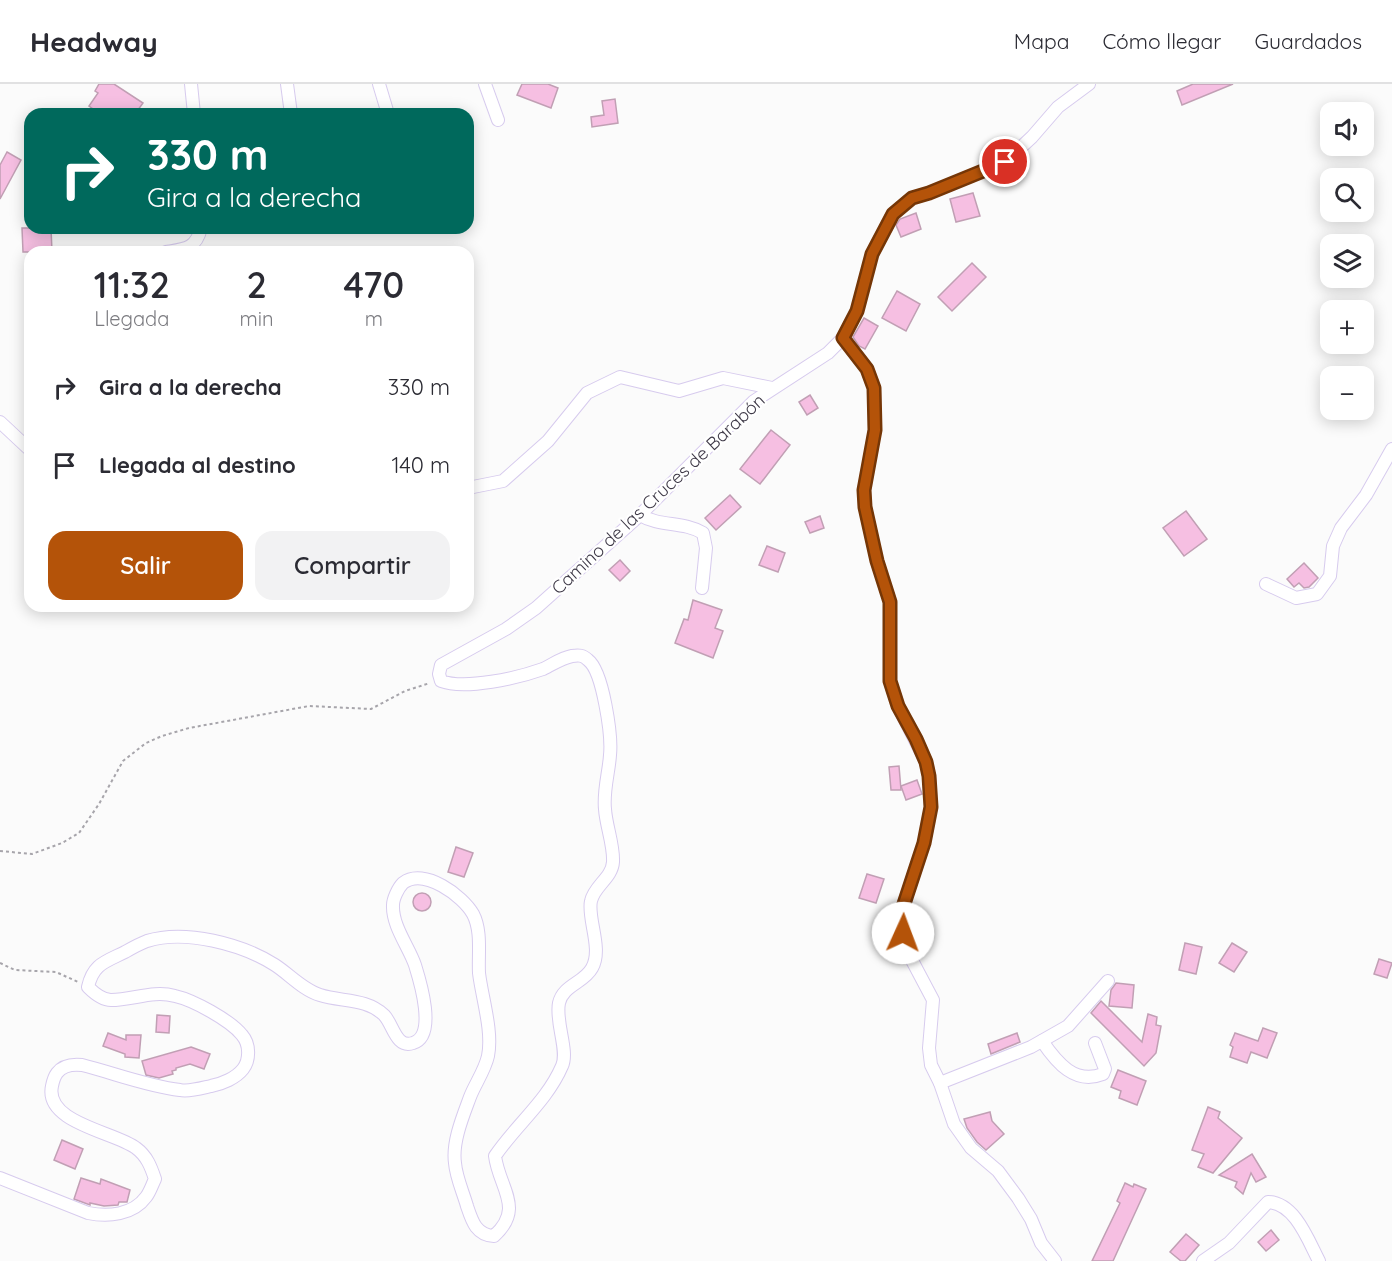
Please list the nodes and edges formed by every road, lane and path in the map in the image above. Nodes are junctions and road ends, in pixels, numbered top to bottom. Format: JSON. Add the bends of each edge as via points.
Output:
{"nodes":[{"id":1,"x":191,"y":84,"type":"edge"},
{"id":2,"x":287,"y":84,"type":"edge"},
{"id":3,"x":379,"y":84,"type":"edge"},
{"id":4,"x":485,"y":84,"type":"edge"},
{"id":5,"x":1089,"y":84,"type":"edge"},
{"id":6,"x":193,"y":108,"type":"edge"},
{"id":7,"x":290,"y":108,"type":"edge"},
{"id":8,"x":386,"y":108,"type":"edge"},
{"id":9,"x":498,"y":120,"type":"dead end"},
{"id":10,"x":843,"y":338,"type":"junction"},
{"id":11,"x":772,"y":388,"type":"junction"},
{"id":12,"x":0,"y":422,"type":"edge"},
{"id":13,"x":24,"y":444,"type":"edge"},
{"id":14,"x":1392,"y":449,"type":"edge"},
{"id":15,"x":474,"y":487,"type":"edge"},
{"id":16,"x":640,"y":515,"type":"junction"},
{"id":17,"x":1266,"y":584,"type":"dead end"},
{"id":18,"x":702,"y":588,"type":"dead end"},
{"id":19,"x":441,"y":681,"type":"junction"},
{"id":20,"x":0,"y":851,"type":"edge"},
{"id":21,"x":0,"y":963,"type":"edge"},
{"id":22,"x":1108,"y":981,"type":"dead end"},
{"id":23,"x":88,"y":987,"type":"junction"},
{"id":24,"x":1042,"y":1041,"type":"junction"},
{"id":25,"x":1095,"y":1044,"type":"dead end"},
{"id":26,"x":940,"y":1083,"type":"junction"},
{"id":27,"x":0,"y":1178,"type":"edge"},
{"id":28,"x":1055,"y":1261,"type":"edge"},
{"id":29,"x":1203,"y":1261,"type":"edge"},
{"id":30,"x":1319,"y":1261,"type":"edge"}],
"edges":[{"from":1,"to":6,"type":"street"},
{"from":2,"to":7,"type":"street"},
{"from":3,"to":8,"type":"street"},
{"from":4,"to":9,"type":"street"},
{"from":5,"to":10,"type":"street","name":"Camino de las Cruces de Barabón","via":[[1058,107],[1005,162],[912,198],[893,214],[872,254],[857,311]]},
{"from":10,"to":11,"type":"street","name":"Camino de las Cruces de Barabón","via":[[812,364]]},
{"from":10,"to":26,"type":"street","via":[[867,369],[874,388],[875,430],[864,490],[865,507],[890,602],[890,681],[929,776],[931,807],[924,843],[900,916],[906,949],[933,1000],[929,1047],[931,1065]]},
{"from":11,"to":15,"type":"street","via":[[723,378],[679,391],[620,377],[587,393],[548,441],[503,481]]},
{"from":11,"to":16,"type":"street","name":"Camino de las Cruces de Barabón","via":[[754,401]]},
{"from":12,"to":13,"type":"street"},
{"from":14,"to":17,"type":"street","via":[[1366,495],[1341,528],[1330,576],[1317,594],[1296,598]]},
{"from":16,"to":18,"type":"street","via":[[650,521],[703,533],[706,548]]},
{"from":16,"to":19,"type":"street","name":"Camino de las Cruces de Barabón","via":[[536,608],[441,665]]},
{"from":19,"to":20,"type":"path","via":[[405,691],[371,709],[309,706],[162,736],[123,761],[79,833],[32,854]]},
{"from":19,"to":23,"type":"street","via":[[450,684],[508,678],[581,655],[590,660],[600,677],[611,752],[604,807],[613,862],[611,872],[590,902],[595,938],[593,967],[559,1002],[564,1063],[554,1083],[495,1156],[510,1212],[494,1236],[478,1231],[471,1220],[455,1164],[455,1145],[488,1056],[488,1030],[479,972],[478,925],[472,912],[446,888],[425,879],[411,880],[403,884],[393,906],[415,964],[425,1006],[425,1030],[411,1044],[396,1036],[387,1017],[375,1008],[319,995],[261,957],[217,942],[183,937],[149,940],[98,965]]},
{"from":21,"to":23,"type":"path","via":[[15,970],[56,972]]},
{"from":22,"to":24,"type":"street","via":[[1068,1026]]},
{"from":23,"to":27,"type":"street","via":[[109,1000],[157,994],[194,1004],[242,1035],[247,1043],[247,1063],[239,1074],[215,1086],[182,1091],[82,1065],[72,1064],[59,1070],[51,1093],[62,1112],[135,1147],[147,1158],[155,1179],[146,1197],[135,1207],[103,1216],[88,1213]]},
{"from":24,"to":25,"type":"street","via":[[1072,1075],[1082,1078],[1093,1078],[1105,1069]]},
{"from":24,"to":26,"type":"street"},
{"from":26,"to":28,"type":"street","via":[[954,1124],[971,1148],[1005,1180]]},
{"from":29,"to":30,"type":"street","via":[[1229,1243],[1268,1202],[1281,1205],[1291,1214]]}]}
